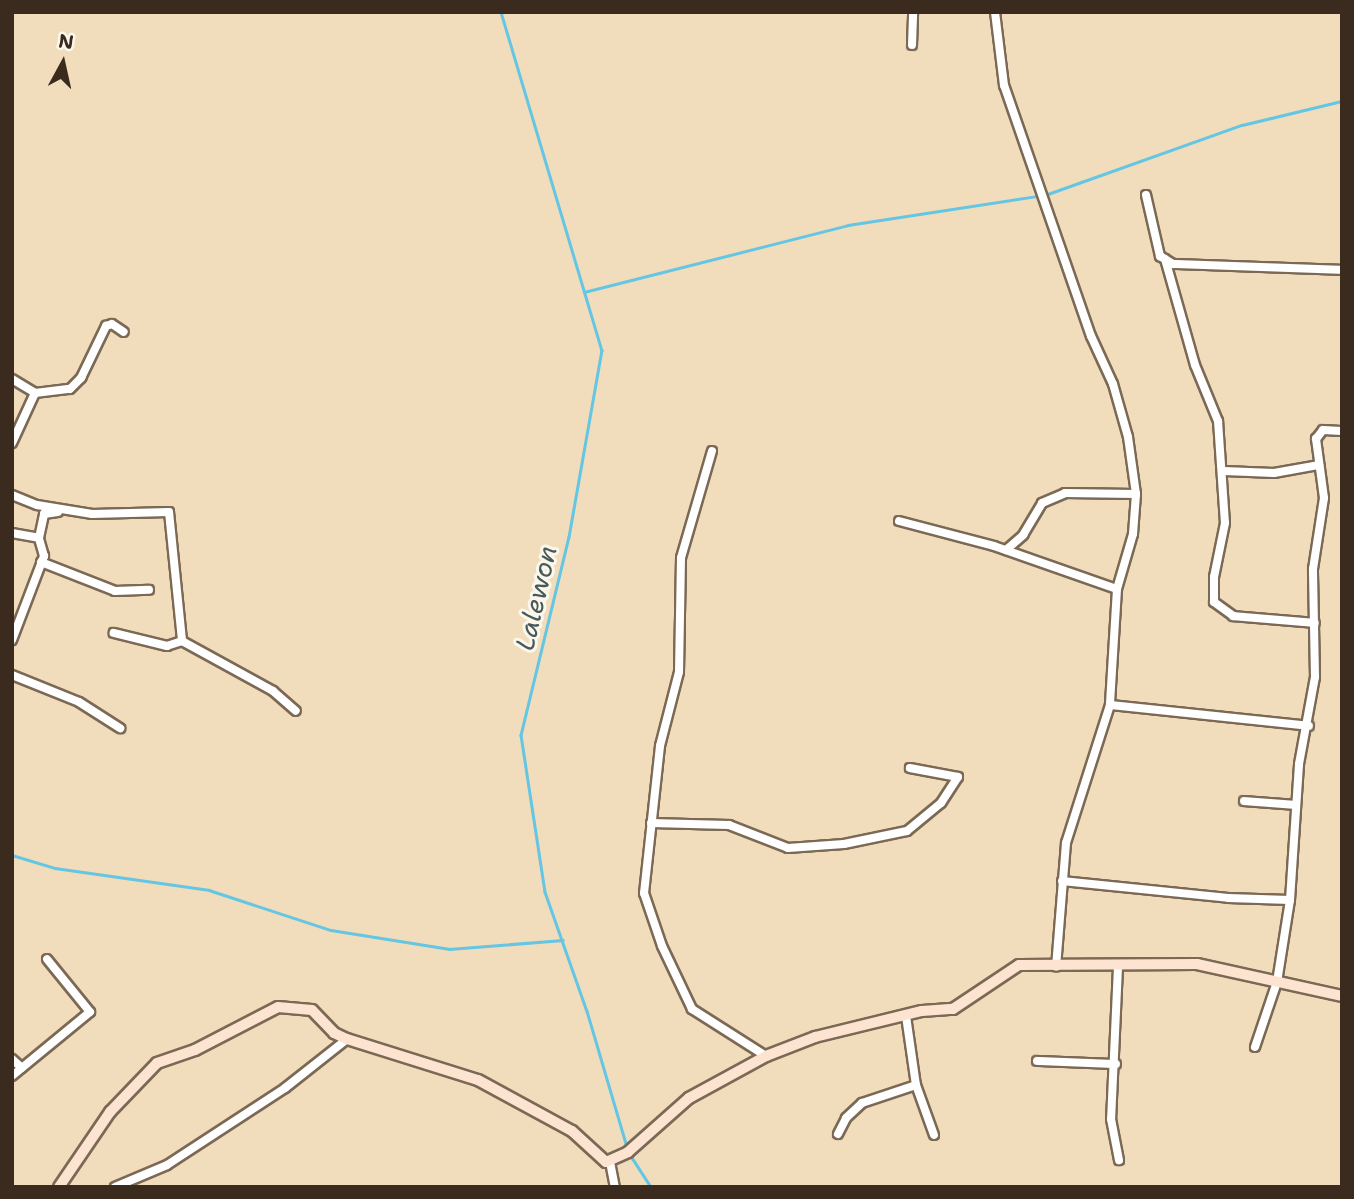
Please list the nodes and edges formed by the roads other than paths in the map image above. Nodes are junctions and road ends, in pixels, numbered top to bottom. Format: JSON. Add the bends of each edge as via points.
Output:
{"nodes":[{"id":1,"x":913,"y":12,"type":"edge"},
{"id":2,"x":995,"y":12,"type":"edge"},
{"id":3,"x":912,"y":45,"type":"dead end"},
{"id":4,"x":1146,"y":195,"type":"dead end"},
{"id":5,"x":1166,"y":259,"type":"junction"},
{"id":6,"x":1342,"y":270,"type":"edge"},
{"id":7,"x":124,"y":332,"type":"dead end"},
{"id":8,"x":12,"y":379,"type":"edge"},
{"id":9,"x":35,"y":393,"type":"junction"},
{"id":10,"x":1342,"y":431,"type":"edge"},
{"id":11,"x":12,"y":443,"type":"edge"},
{"id":12,"x":712,"y":451,"type":"dead end"},
{"id":13,"x":1319,"y":465,"type":"junction"},
{"id":14,"x":1224,"y":471,"type":"junction"},
{"id":15,"x":1136,"y":494,"type":"junction"},
{"id":16,"x":12,"y":495,"type":"edge"},
{"id":17,"x":65,"y":511,"type":"junction"},
{"id":18,"x":899,"y":521,"type":"dead end"},
{"id":19,"x":12,"y":533,"type":"edge"},
{"id":20,"x":39,"y":538,"type":"junction"},
{"id":21,"x":1006,"y":550,"type":"junction"},
{"id":22,"x":41,"y":562,"type":"junction"},
{"id":23,"x":1117,"y":589,"type":"junction"},
{"id":24,"x":149,"y":590,"type":"dead end"},
{"id":25,"x":1315,"y":623,"type":"junction"},
{"id":26,"x":114,"y":633,"type":"dead end"},
{"id":27,"x":12,"y":640,"type":"edge"},
{"id":28,"x":182,"y":641,"type":"junction"},
{"id":29,"x":12,"y":675,"type":"edge"},
{"id":30,"x":1110,"y":705,"type":"junction"},
{"id":31,"x":296,"y":711,"type":"dead end"},
{"id":32,"x":1309,"y":726,"type":"junction"},
{"id":33,"x":120,"y":728,"type":"dead end"},
{"id":34,"x":910,"y":768,"type":"dead end"},
{"id":35,"x":1244,"y":802,"type":"dead end"},
{"id":36,"x":1296,"y":805,"type":"junction"},
{"id":37,"x":651,"y":823,"type":"junction"},
{"id":38,"x":1062,"y":881,"type":"junction"},
{"id":39,"x":1290,"y":900,"type":"junction"},
{"id":40,"x":47,"y":959,"type":"dead end"},
{"id":41,"x":1056,"y":967,"type":"junction"},
{"id":42,"x":1118,"y":967,"type":"junction"},
{"id":43,"x":1277,"y":982,"type":"junction"},
{"id":44,"x":1342,"y":996,"type":"edge"},
{"id":45,"x":906,"y":1016,"type":"junction"},
{"id":46,"x":347,"y":1040,"type":"junction"},
{"id":47,"x":1255,"y":1046,"type":"dead end"},
{"id":48,"x":766,"y":1056,"type":"junction"},
{"id":49,"x":12,"y":1059,"type":"edge"},
{"id":50,"x":1037,"y":1061,"type":"dead end"},
{"id":51,"x":1116,"y":1064,"type":"junction"},
{"id":52,"x":22,"y":1068,"type":"junction"},
{"id":53,"x":12,"y":1076,"type":"edge"},
{"id":54,"x":916,"y":1085,"type":"junction"},
{"id":55,"x":838,"y":1134,"type":"dead end"},
{"id":56,"x":934,"y":1135,"type":"dead end"},
{"id":57,"x":1118,"y":1160,"type":"dead end"},
{"id":58,"x":610,"y":1162,"type":"junction"},
{"id":59,"x":59,"y":1187,"type":"edge"},
{"id":60,"x":116,"y":1187,"type":"edge"},
{"id":61,"x":615,"y":1187,"type":"edge"}],
"edges":[{"from":1,"to":3,"type":"street"},
{"from":2,"to":15,"type":"street","via":[[1004,85],[1091,336],[1113,384]]},
{"from":4,"to":5,"type":"street","via":[[1160,256]]},
{"from":5,"to":6,"type":"street","via":[[1173,264],[1210,267]]},
{"from":5,"to":14,"type":"street","via":[[1195,365],[1216,411]]},
{"from":7,"to":9,"type":"street","via":[[112,324],[106,326],[81,379],[70,389]]},
{"from":8,"to":9,"type":"street"},
{"from":9,"to":11,"type":"street"},
{"from":10,"to":13,"type":"street","via":[[1319,432]]},
{"from":12,"to":37,"type":"street","via":[[681,558],[679,672],[660,746]]},
{"from":13,"to":14,"type":"street","via":[[1274,473]]},
{"from":13,"to":25,"type":"street","via":[[1324,498],[1314,569]]},
{"from":14,"to":25,"type":"street","via":[[1225,523],[1214,577],[1214,603],[1233,616]]},
{"from":15,"to":21,"type":"street","via":[[1065,493],[1042,503],[1023,535]]},
{"from":15,"to":23,"type":"street","via":[[1133,534]]},
{"from":16,"to":17,"type":"street"},
{"from":17,"to":20,"type":"street","via":[[44,514]]},
{"from":17,"to":28,"type":"street","via":[[111,516],[169,512]]},
{"from":18,"to":21,"type":"street"},
{"from":19,"to":20,"type":"street"},
{"from":20,"to":22,"type":"street"},
{"from":21,"to":23,"type":"street"},
{"from":22,"to":24,"type":"street","via":[[115,591]]},
{"from":22,"to":27,"type":"street"},
{"from":23,"to":30,"type":"street"},
{"from":25,"to":32,"type":"street"},
{"from":26,"to":28,"type":"street","via":[[167,646]]},
{"from":28,"to":31,"type":"street","via":[[273,691]]},
{"from":29,"to":33,"type":"street","via":[[79,702]]},
{"from":30,"to":32,"type":"street"},
{"from":30,"to":38,"type":"street","via":[[1072,820]]},
{"from":32,"to":36,"type":"street","via":[[1298,764]]},
{"from":34,"to":37,"type":"street","via":[[958,778],[941,803],[907,831],[788,848],[729,825]]},
{"from":35,"to":36,"type":"street"},
{"from":36,"to":39,"type":"street"},
{"from":37,"to":48,"type":"street","via":[[644,893],[686,1001],[699,1015]]},
{"from":38,"to":39,"type":"street"},
{"from":38,"to":41,"type":"street"},
{"from":39,"to":43,"type":"street"},
{"from":40,"to":52,"type":"street","via":[[90,1012]]},
{"from":41,"to":42,"type":"street"},
{"from":41,"to":45,"type":"street","via":[[1011,967],[953,1009]]},
{"from":42,"to":43,"type":"street","via":[[1196,964]]},
{"from":42,"to":51,"type":"street"},
{"from":43,"to":44,"type":"street"},
{"from":43,"to":47,"type":"street"},
{"from":45,"to":48,"type":"street","via":[[815,1037]]},
{"from":45,"to":54,"type":"street"},
{"from":46,"to":58,"type":"street","via":[[478,1080],[572,1131],[597,1158]]},
{"from":46,"to":59,"type":"street","via":[[334,1034],[312,1010],[278,1007],[195,1051],[157,1063],[110,1112]]},
{"from":46,"to":60,"type":"street","via":[[285,1088],[167,1166]]},
{"from":48,"to":58,"type":"street","via":[[689,1098],[628,1152]]},
{"from":49,"to":52,"type":"street"},
{"from":50,"to":51,"type":"street"},
{"from":51,"to":57,"type":"street","via":[[1111,1119]]},
{"from":52,"to":53,"type":"street"},
{"from":54,"to":55,"type":"street","via":[[862,1104],[846,1118]]},
{"from":54,"to":56,"type":"street"},
{"from":58,"to":61,"type":"street"}]}
